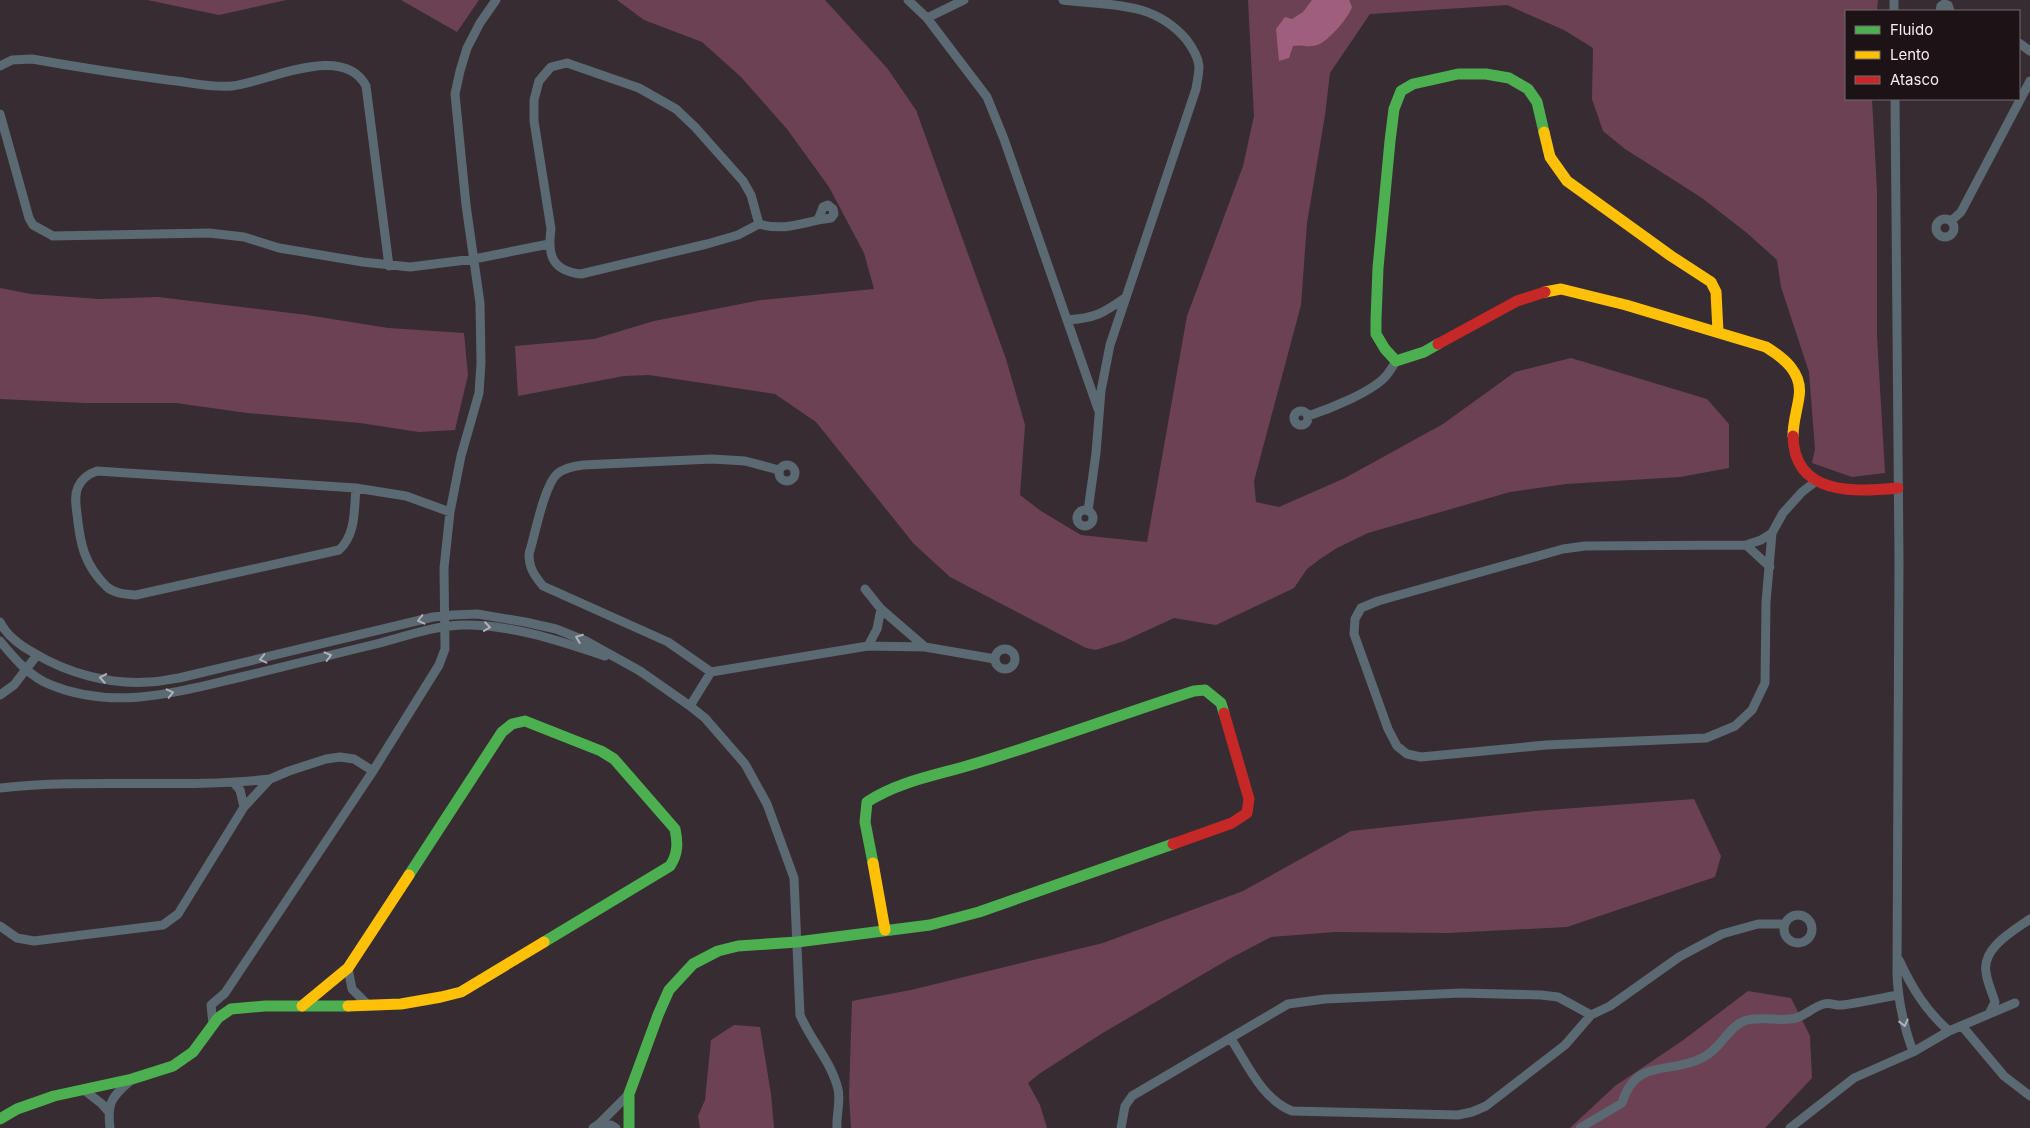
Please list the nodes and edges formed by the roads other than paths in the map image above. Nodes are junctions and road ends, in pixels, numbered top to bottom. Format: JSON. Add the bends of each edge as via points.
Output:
{"nodes":[{"id":1,"x":496,"y":0,"type":"edge"},
{"id":2,"x":908,"y":0,"type":"edge"},
{"id":3,"x":964,"y":0,"type":"edge"},
{"id":4,"x":1063,"y":0,"type":"edge"},
{"id":5,"x":1940,"y":10,"type":"edge"},
{"id":6,"x":1950,"y":10,"type":"edge"},
{"id":7,"x":927,"y":18,"type":"junction"},
{"id":8,"x":0,"y":66,"type":"edge"},
{"id":9,"x":2030,"y":81,"type":"edge"},
{"id":10,"x":1895,"y":100,"type":"edge"},
{"id":11,"x":2020,"y":100,"type":"edge"},
{"id":12,"x":2020,"y":100,"type":"edge"},
{"id":13,"x":0,"y":114,"type":"edge"},
{"id":14,"x":818,"y":220,"type":"dead end"},
{"id":15,"x":1951,"y":221,"type":"dead end"},
{"id":16,"x":760,"y":224,"type":"junction"},
{"id":17,"x":549,"y":244,"type":"junction"},
{"id":18,"x":474,"y":259,"type":"junction"},
{"id":19,"x":389,"y":266,"type":"junction"},
{"id":20,"x":1125,"y":298,"type":"junction"},
{"id":21,"x":1067,"y":320,"type":"junction"},
{"id":22,"x":1718,"y":332,"type":"junction"},
{"id":23,"x":1396,"y":361,"type":"junction"},
{"id":24,"x":1099,"y":411,"type":"junction"},
{"id":25,"x":1308,"y":416,"type":"dead end"},
{"id":26,"x":779,"y":470,"type":"dead end"},
{"id":27,"x":1815,"y":482,"type":"junction"},
{"id":28,"x":356,"y":488,"type":"junction"},
{"id":29,"x":1898,"y":488,"type":"junction"},
{"id":30,"x":1088,"y":511,"type":"dead end"},
{"id":31,"x":450,"y":512,"type":"junction"},
{"id":32,"x":1772,"y":533,"type":"junction"},
{"id":33,"x":1746,"y":545,"type":"junction"},
{"id":34,"x":1770,"y":567,"type":"junction"},
{"id":35,"x":865,"y":589,"type":"dead end"},
{"id":36,"x":881,"y":609,"type":"junction"},
{"id":37,"x":443,"y":616,"type":"junction"},
{"id":38,"x":0,"y":622,"type":"edge"},
{"id":39,"x":444,"y":628,"type":"junction"},
{"id":40,"x":0,"y":641,"type":"edge"},
{"id":41,"x":868,"y":646,"type":"junction"},
{"id":42,"x":925,"y":647,"type":"junction"},
{"id":43,"x":37,"y":655,"type":"junction"},
{"id":44,"x":995,"y":659,"type":"dead end"},
{"id":45,"x":622,"y":661,"type":"junction"},
{"id":46,"x":27,"y":670,"type":"junction"},
{"id":47,"x":711,"y":672,"type":"junction"},
{"id":48,"x":0,"y":695,"type":"edge"},
{"id":49,"x":690,"y":706,"type":"junction"},
{"id":50,"x":373,"y":771,"type":"junction"},
{"id":51,"x":270,"y":779,"type":"junction"},
{"id":52,"x":234,"y":783,"type":"junction"},
{"id":53,"x":0,"y":788,"type":"edge"},
{"id":54,"x":244,"y":807,"type":"junction"},
{"id":55,"x":2030,"y":919,"type":"edge"},
{"id":56,"x":1785,"y":924,"type":"dead end"},
{"id":57,"x":0,"y":926,"type":"edge"},
{"id":58,"x":885,"y":930,"type":"junction"},
{"id":59,"x":797,"y":942,"type":"junction"},
{"id":60,"x":1898,"y":958,"type":"junction"},
{"id":61,"x":348,"y":968,"type":"junction"},
{"id":62,"x":224,"y":994,"type":"junction"},
{"id":63,"x":1898,"y":995,"type":"junction"},
{"id":64,"x":2015,"y":1003,"type":"dead end"},
{"id":65,"x":302,"y":1006,"type":"junction"},
{"id":66,"x":370,"y":1006,"type":"junction"},
{"id":67,"x":229,"y":1009,"type":"junction"},
{"id":68,"x":1989,"y":1014,"type":"junction"},
{"id":69,"x":1591,"y":1015,"type":"junction"},
{"id":70,"x":213,"y":1024,"type":"junction"},
{"id":71,"x":1962,"y":1026,"type":"junction"},
{"id":72,"x":1949,"y":1031,"type":"junction"},
{"id":73,"x":1231,"y":1039,"type":"junction"},
{"id":74,"x":1912,"y":1052,"type":"junction"},
{"id":75,"x":130,"y":1081,"type":"junction"},
{"id":76,"x":84,"y":1090,"type":"junction"},
{"id":77,"x":629,"y":1094,"type":"junction"},
{"id":78,"x":2030,"y":1096,"type":"edge"},
{"id":79,"x":108,"y":1111,"type":"junction"},
{"id":80,"x":0,"y":1119,"type":"edge"},
{"id":81,"x":596,"y":1126,"type":"edge"},
{"id":82,"x":110,"y":1128,"type":"edge"},
{"id":83,"x":616,"y":1128,"type":"edge"},
{"id":84,"x":629,"y":1128,"type":"edge"},
{"id":85,"x":837,"y":1128,"type":"edge"},
{"id":86,"x":1121,"y":1128,"type":"edge"},
{"id":87,"x":1580,"y":1128,"type":"edge"},
{"id":88,"x":1790,"y":1128,"type":"edge"}],
"edges":[{"from":1,"to":18,"type":"street","via":[[467,48],[455,94]]},
{"from":2,"to":7,"type":"street"},
{"from":3,"to":7,"type":"street"},
{"from":4,"to":20,"type":"street","via":[[1130,6],[1156,14],[1176,27],[1193,48],[1199,66],[1196,89]]},
{"from":5,"to":6,"type":"street","via":[[1944,4]]},
{"from":7,"to":21,"type":"street","via":[[987,98]]},
{"from":8,"to":19,"type":"street","via":[[12,60],[32,59],[214,87],[257,81],[313,66],[345,67],[356,73],[366,86]]},
{"from":9,"to":11,"type":"street"},
{"from":10,"to":29,"type":"street"},
{"from":12,"to":15,"type":"street","via":[[1960,212]]},
{"from":13,"to":19,"type":"street","via":[[29,218],[33,225],[53,236],[227,234],[279,248]]},
{"from":14,"to":16,"type":"street","via":[[786,228]]},
{"from":16,"to":17,"type":"street","via":[[707,244],[581,274],[561,270],[554,261]]},
{"from":16,"to":17,"type":"street","via":[[743,181],[676,109],[639,88],[567,63],[551,68],[544,75],[534,100],[534,121],[551,229]]},
{"from":17,"to":18,"type":"street"},
{"from":18,"to":19,"type":"street","via":[[410,267]]},
{"from":18,"to":31,"type":"street","via":[[480,303],[479,393],[461,456]]},
{"from":20,"to":21,"type":"street","via":[[1103,314]]},
{"from":20,"to":24,"type":"street","via":[[1110,345]]},
{"from":21,"to":24,"type":"street"},
{"from":22,"to":23,"type":"street","via":[[1561,289],[1517,301],[1424,352]]},
{"from":22,"to":23,"type":"street","via":[[1716,292],[1711,282],[1567,181],[1557,169],[1550,157],[1537,102],[1528,89],[1509,78],[1458,74],[1412,84],[1402,91],[1394,109],[1378,268],[1376,334]]},
{"from":22,"to":27,"type":"street","via":[[1766,347],[1787,362],[1799,380],[1792,444],[1800,466]]},
{"from":23,"to":25,"type":"street","via":[[1384,378],[1365,390],[1330,409]]},
{"from":24,"to":30,"type":"street"},
{"from":26,"to":47,"type":"street","via":[[712,459],[583,465],[558,472],[550,482],[529,554],[529,565],[542,586],[668,642]]},
{"from":27,"to":29,"type":"street","via":[[1843,491]]},
{"from":27,"to":32,"type":"street","via":[[1783,513]]},
{"from":28,"to":28,"type":"street","via":[[97,470],[86,476],[75,496],[80,544],[108,588],[121,594],[136,595],[339,550],[351,535]]},
{"from":28,"to":31,"type":"street","via":[[406,496]]},
{"from":29,"to":60,"type":"street"},
{"from":31,"to":37,"type":"street"},
{"from":32,"to":33,"type":"street"},
{"from":32,"to":34,"type":"street"},
{"from":33,"to":34,"type":"street"},
{"from":33,"to":34,"type":"street","via":[[1584,546],[1563,549],[1361,608],[1355,619],[1354,634],[1397,746],[1421,758],[1555,744],[1706,738],[1735,726],[1752,710],[1765,683]]},
{"from":35,"to":36,"type":"street"},
{"from":36,"to":41,"type":"street","via":[[877,628]]},
{"from":36,"to":42,"type":"street"},
{"from":37,"to":39,"type":"street"},
{"from":37,"to":43,"type":"street","one_way":true,"via":[[207,672],[148,682],[76,674]]},
{"from":45,"to":37,"type":"street","one_way":true,"via":[[556,629],[477,614]]},
{"from":38,"to":43,"type":"street","via":[[17,642]]},
{"from":39,"to":45,"type":"street","one_way":true,"via":[[460,625],[508,630],[544,637]]},
{"from":46,"to":39,"type":"street","one_way":true,"via":[[50,685],[74,692],[98,697],[153,697]]},
{"from":39,"to":50,"type":"street","via":[[445,650],[439,665]]},
{"from":40,"to":46,"type":"street"},
{"from":41,"to":42,"type":"street"},
{"from":41,"to":47,"type":"street"},
{"from":42,"to":44,"type":"street"},
{"from":43,"to":46,"type":"street"},
{"from":45,"to":49,"type":"street"},
{"from":46,"to":48,"type":"street"},
{"from":47,"to":49,"type":"street"},
{"from":49,"to":59,"type":"street","via":[[705,718],[745,764],[767,804],[794,878]]},
{"from":50,"to":51,"type":"street","via":[[354,759],[340,757]]},
{"from":50,"to":62,"type":"street"},
{"from":51,"to":52,"type":"street"},
{"from":51,"to":54,"type":"street"},
{"from":52,"to":53,"type":"street","via":[[37,784]]},
{"from":52,"to":54,"type":"street","via":[[240,790]]},
{"from":54,"to":57,"type":"street","via":[[178,914],[163,925],[34,941],[17,938]]},
{"from":55,"to":68,"type":"street","via":[[1994,947],[1986,960],[1986,972],[1995,1002]]},
{"from":56,"to":69,"type":"street","via":[[1758,924],[1722,934],[1679,957],[1610,1006]]},
{"from":58,"to":58,"type":"street","via":[[865,822],[867,802],[881,792],[1194,691],[1205,690],[1221,703],[1249,799],[1246,813],[1232,823],[979,912],[930,925]]},
{"from":58,"to":59,"type":"street"},
{"from":59,"to":77,"type":"street","via":[[738,946],[718,951],[693,964],[669,990]]},
{"from":59,"to":85,"type":"street","via":[[800,1015],[825,1058],[838,1090]]},
{"from":60,"to":63,"type":"street"},
{"from":60,"to":72,"type":"street","via":[[1919,999]]},
{"from":61,"to":65,"type":"street"},
{"from":61,"to":66,"type":"street","via":[[352,988]]},
{"from":61,"to":66,"type":"street","via":[[502,732],[512,724],[525,721],[614,758],[675,829],[679,842],[677,855],[670,866],[461,992],[438,999]]},
{"from":62,"to":67,"type":"street"},
{"from":62,"to":70,"type":"street","via":[[211,1005]]},
{"from":63,"to":74,"type":"street","one_way":true},
{"from":63,"to":87,"type":"street","via":[[1840,1005],[1827,1003],[1815,1006],[1792,1020],[1745,1021],[1732,1028],[1722,1043],[1703,1058],[1644,1073],[1632,1080],[1622,1103]]},
{"from":64,"to":68,"type":"street"},
{"from":65,"to":66,"type":"street"},
{"from":65,"to":67,"type":"street"},
{"from":67,"to":70,"type":"street"},
{"from":68,"to":71,"type":"street"},
{"from":69,"to":73,"type":"street","via":[[1558,997],[1541,995],[1461,993],[1325,999],[1288,1004]]},
{"from":69,"to":73,"type":"street","via":[[1565,1045],[1486,1106],[1458,1114],[1292,1111],[1264,1091]]},
{"from":70,"to":75,"type":"street","via":[[188,1057],[176,1065]]},
{"from":71,"to":72,"type":"street"},
{"from":71,"to":78,"type":"street","via":[[2004,1076]]},
{"from":72,"to":74,"type":"street"},
{"from":73,"to":86,"type":"street","via":[[1132,1096],[1125,1106]]},
{"from":74,"to":88,"type":"street","via":[[1854,1078]]},
{"from":75,"to":76,"type":"street"},
{"from":75,"to":79,"type":"street","via":[[116,1095]]},
{"from":76,"to":79,"type":"street"},
{"from":76,"to":80,"type":"street","via":[[29,1103]]},
{"from":77,"to":81,"type":"street"},
{"from":77,"to":84,"type":"street"},
{"from":79,"to":82,"type":"street"},
{"from":81,"to":83,"type":"street"}]}
